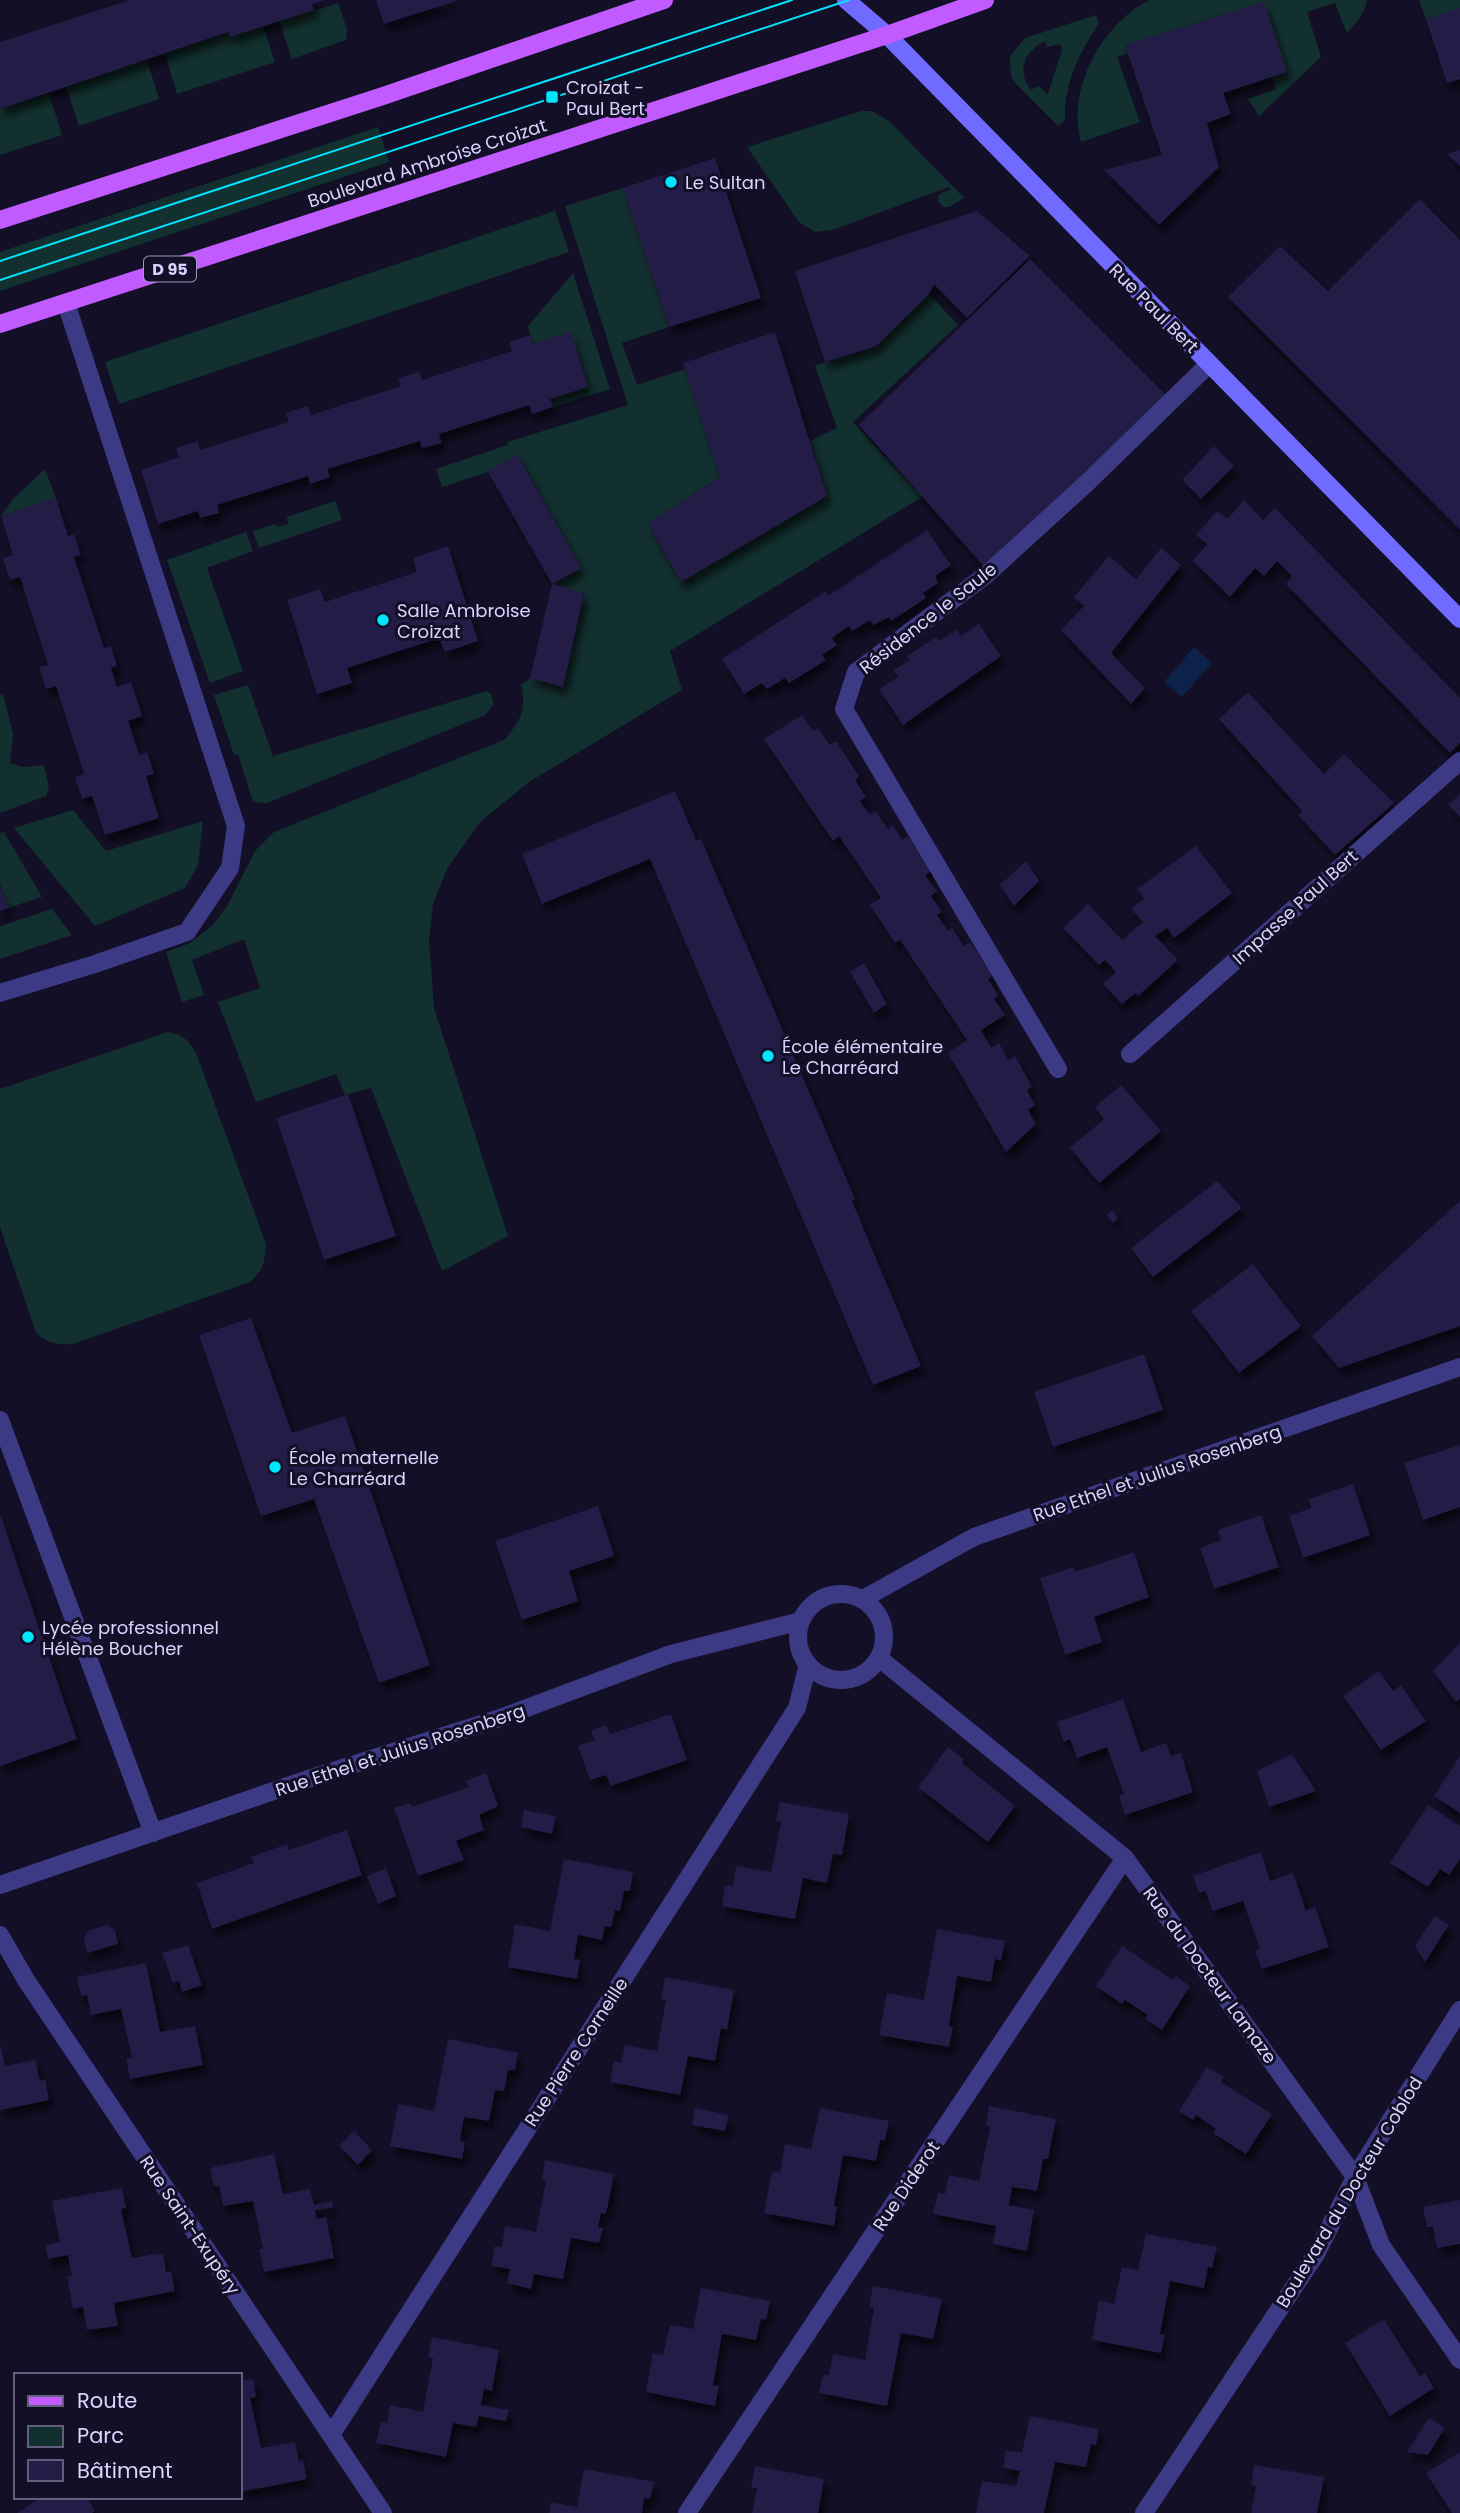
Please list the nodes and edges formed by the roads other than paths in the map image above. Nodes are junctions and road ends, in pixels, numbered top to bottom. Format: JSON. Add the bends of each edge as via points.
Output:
{"nodes":[{"id":1,"x":664,"y":0,"type":"edge"},
{"id":2,"x":846,"y":0,"type":"edge"},
{"id":3,"x":985,"y":0,"type":"edge"},
{"id":4,"x":887,"y":35,"type":"junction"},
{"id":5,"x":0,"y":220,"type":"edge"},
{"id":6,"x":66,"y":303,"type":"junction"},
{"id":7,"x":0,"y":324,"type":"edge"},
{"id":8,"x":1209,"y":364,"type":"junction"},
{"id":9,"x":1460,"y":619,"type":"edge"},
{"id":10,"x":1460,"y":761,"type":"edge"},
{"id":11,"x":0,"y":993,"type":"edge"},
{"id":12,"x":1130,"y":1054,"type":"dead end"},
{"id":13,"x":1058,"y":1069,"type":"dead end"},
{"id":14,"x":1460,"y":1367,"type":"edge"},
{"id":15,"x":0,"y":1420,"type":"edge"},
{"id":16,"x":863,"y":1599,"type":"junction"},
{"id":17,"x":801,"y":1621,"type":"junction"},
{"id":18,"x":879,"y":1658,"type":"junction"},
{"id":19,"x":807,"y":1664,"type":"junction"},
{"id":20,"x":153,"y":1833,"type":"junction"},
{"id":21,"x":1125,"y":1858,"type":"junction"},
{"id":22,"x":0,"y":1885,"type":"edge"},
{"id":23,"x":0,"y":1934,"type":"edge"},
{"id":24,"x":1460,"y":2010,"type":"edge"},
{"id":25,"x":1355,"y":2177,"type":"junction"},
{"id":26,"x":1460,"y":2360,"type":"edge"},
{"id":27,"x":331,"y":2435,"type":"junction"},
{"id":28,"x":383,"y":2513,"type":"edge"},
{"id":29,"x":687,"y":2513,"type":"edge"},
{"id":30,"x":1144,"y":2513,"type":"edge"}],
"edges":[{"from":1,"to":5,"type":"main road"},
{"from":2,"to":4,"type":"street","name":"Rue Paul Bert"},
{"from":3,"to":4,"type":"main road","name":"Boulevard Ambroise Croizat","number":"D 95"},
{"from":4,"to":6,"type":"main road","name":"Boulevard Ambroise Croizat","number":"D 95"},
{"from":4,"to":8,"type":"street","name":"Rue Paul Bert"},
{"from":6,"to":7,"type":"main road","name":"Boulevard Ambroise Croizat","number":"D 95"},
{"from":6,"to":11,"type":"street","via":[[236,826],[230,868],[187,932]]},
{"from":8,"to":9,"type":"street","name":"Rue Paul Bert"},
{"from":8,"to":13,"type":"street","name":"Résidence le Saule","via":[[986,575],[856,672],[844,709]]},
{"from":10,"to":12,"type":"street","name":"Impasse Paul Bert"},
{"from":14,"to":16,"type":"street","name":"Rue Ethel et Julius Rosenberg","via":[[974,1537]]},
{"from":15,"to":20,"type":"street"},
{"from":16,"to":17,"type":"street","via":[[834,1594],[820,1599]]},
{"from":16,"to":18,"type":"street","via":[[882,1621],[885,1640]]},
{"from":17,"to":19,"type":"street","via":[[799,1643]]},
{"from":17,"to":20,"type":"street","name":"Rue Ethel et Julius Rosenberg","via":[[671,1654],[500,1718]]},
{"from":18,"to":19,"type":"street","via":[[864,1674],[845,1680],[824,1676]]},
{"from":18,"to":21,"type":"street","name":"Rue du Docteur Lamaze"},
{"from":19,"to":27,"type":"street","name":"Rue Pierre Corneille","via":[[797,1708]]},
{"from":20,"to":22,"type":"street","name":"Rue Ethel et Julius Rosenberg"},
{"from":21,"to":25,"type":"street","name":"Rue du Docteur Lamaze"},
{"from":21,"to":29,"type":"street","name":"Rue Diderot"},
{"from":23,"to":27,"type":"street","name":"Rue Saint-Exupéry"},
{"from":24,"to":25,"type":"street","name":"Boulevard du Docteur Coblod"},
{"from":25,"to":26,"type":"street","name":"Rue du Docteur Lamaze","via":[[1381,2245]]},
{"from":25,"to":30,"type":"street","name":"Boulevard du Docteur Coblod","via":[[1316,2254]]},
{"from":27,"to":28,"type":"street","name":"Rue Saint-Exupéry"}]}
